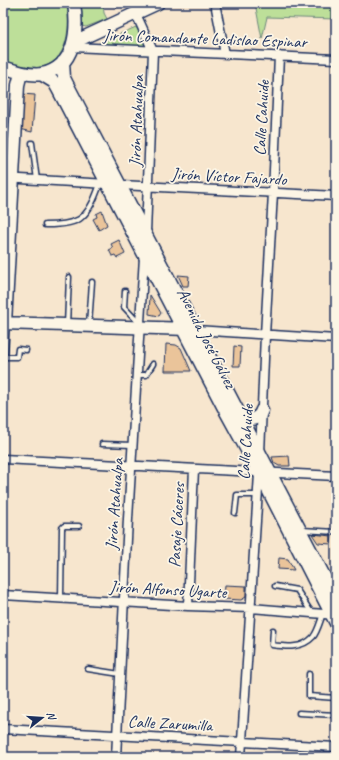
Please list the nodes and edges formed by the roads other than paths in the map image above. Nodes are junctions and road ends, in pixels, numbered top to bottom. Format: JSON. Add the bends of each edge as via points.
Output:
{"nodes":[{"id":1,"x":74,"y":3,"type":"edge"},
{"id":2,"x":158,"y":3,"type":"edge"},
{"id":3,"x":215,"y":3,"type":"edge"},
{"id":4,"x":136,"y":14,"type":"junction"},
{"id":5,"x":73,"y":45,"type":"junction"},
{"id":6,"x":153,"y":51,"type":"junction"},
{"id":7,"x":225,"y":54,"type":"junction"},
{"id":8,"x":279,"y":56,"type":"junction"},
{"id":9,"x":336,"y":59,"type":"edge"},
{"id":10,"x":63,"y":62,"type":"junction"},
{"id":11,"x":3,"y":67,"type":"edge"},
{"id":12,"x":21,"y":73,"type":"junction"},
{"id":13,"x":41,"y":74,"type":"junction"},
{"id":14,"x":32,"y":142,"type":"dead end"},
{"id":15,"x":8,"y":178,"type":"edge"},
{"id":16,"x":37,"y":180,"type":"junction"},
{"id":17,"x":104,"y":184,"type":"junction"},
{"id":18,"x":120,"y":185,"type":"junction"},
{"id":19,"x":148,"y":186,"type":"junction"},
{"id":20,"x":273,"y":193,"type":"junction"},
{"id":21,"x":336,"y":196,"type":"edge"},
{"id":22,"x":7,"y":222,"type":"edge"},
{"id":23,"x":45,"y":225,"type":"dead end"},
{"id":24,"x":146,"y":233,"type":"junction"},
{"id":25,"x":144,"y":253,"type":"junction"},
{"id":26,"x":69,"y":277,"type":"dead end"},
{"id":27,"x":92,"y":282,"type":"dead end"},
{"id":28,"x":125,"y":291,"type":"dead end"},
{"id":29,"x":4,"y":323,"type":"edge"},
{"id":30,"x":67,"y":325,"type":"junction"},
{"id":31,"x":89,"y":326,"type":"junction"},
{"id":32,"x":140,"y":326,"type":"junction"},
{"id":33,"x":183,"y":329,"type":"junction"},
{"id":34,"x":196,"y":330,"type":"junction"},
{"id":35,"x":264,"y":335,"type":"junction"},
{"id":36,"x":336,"y":339,"type":"edge"},
{"id":37,"x":26,"y":350,"type":"dead end"},
{"id":38,"x":3,"y":356,"type":"edge"},
{"id":39,"x":153,"y":364,"type":"dead end"},
{"id":40,"x":137,"y":375,"type":"junction"},
{"id":41,"x":262,"y":410,"type":"junction"},
{"id":42,"x":241,"y":416,"type":"junction"},
{"id":43,"x":102,"y":444,"type":"dead end"},
{"id":44,"x":133,"y":445,"type":"junction"},
{"id":45,"x":260,"y":453,"type":"junction"},
{"id":46,"x":3,"y":459,"type":"edge"},
{"id":47,"x":132,"y":466,"type":"junction"},
{"id":48,"x":194,"y":469,"type":"junction"},
{"id":49,"x":264,"y":472,"type":"junction"},
{"id":50,"x":336,"y":476,"type":"edge"},
{"id":51,"x":257,"y":495,"type":"junction"},
{"id":52,"x":235,"y":513,"type":"dead end"},
{"id":53,"x":79,"y":526,"type":"dead end"},
{"id":54,"x":300,"y":530,"type":"junction"},
{"id":55,"x":336,"y":532,"type":"edge"},
{"id":56,"x":275,"y":586,"type":"dead end"},
{"id":57,"x":3,"y":595,"type":"edge"},
{"id":58,"x":61,"y":598,"type":"junction"},
{"id":59,"x":336,"y":599,"type":"edge"},
{"id":60,"x":124,"y":602,"type":"junction"},
{"id":61,"x":188,"y":606,"type":"junction"},
{"id":62,"x":251,"y":608,"type":"junction"},
{"id":63,"x":311,"y":613,"type":"junction"},
{"id":64,"x":332,"y":616,"type":"edge"},
{"id":65,"x":273,"y":630,"type":"dead end"},
{"id":66,"x":88,"y":669,"type":"dead end"},
{"id":67,"x":120,"y":674,"type":"junction"},
{"id":68,"x":309,"y":674,"type":"dead end"},
{"id":69,"x":336,"y":698,"type":"edge"},
{"id":70,"x":299,"y":713,"type":"dead end"},
{"id":71,"x":336,"y":715,"type":"edge"},
{"id":72,"x":3,"y":729,"type":"edge"},
{"id":73,"x":117,"y":735,"type":"junction"},
{"id":74,"x":241,"y":742,"type":"junction"},
{"id":75,"x":336,"y":747,"type":"edge"},
{"id":76,"x":116,"y":757,"type":"edge"},
{"id":77,"x":241,"y":757,"type":"edge"}],
"edges":[{"from":1,"to":5,"type":"main road","via":[[76,30]]},
{"from":2,"to":4,"type":"main road"},
{"from":3,"to":7,"type":"street"},
{"from":4,"to":5,"type":"main road"},
{"from":4,"to":6,"type":"street","name":"Jirón Atahualpa"},
{"from":5,"to":6,"type":"street","name":"Jirón Comandante Ladislao Espinar"},
{"from":5,"to":10,"type":"main road"},
{"from":6,"to":7,"type":"street","name":"Jirón Comandante Ladislao Espinar"},
{"from":6,"to":19,"type":"street","name":"Jirón Atahualpa"},
{"from":7,"to":8,"type":"street","name":"Jirón Comandante Ladislao Espinar"},
{"from":8,"to":9,"type":"street","name":"Jirón Comandante Ladislao Espinar"},
{"from":8,"to":20,"type":"street","name":"Calle Cahuide"},
{"from":10,"to":13,"type":"main road","via":[[51,71]]},
{"from":10,"to":18,"type":"main road","name":"Avenida José Gálvez","via":[[64,78]]},
{"from":11,"to":12,"type":"main road"},
{"from":12,"to":13,"type":"main road"},
{"from":12,"to":15,"type":"main road"},
{"from":13,"to":17,"type":"main road","name":"Avenida José Gálvez","via":[[54,82]]},
{"from":14,"to":16,"type":"lane"},
{"from":15,"to":16,"type":"street"},
{"from":15,"to":22,"type":"main road"},
{"from":16,"to":17,"type":"street"},
{"from":17,"to":23,"type":"lane","via":[[81,218],[64,224]]},
{"from":17,"to":25,"type":"main road","name":"Avenida José Gálvez"},
{"from":18,"to":19,"type":"street","name":"Jirón Víctor Fajardo"},
{"from":18,"to":24,"type":"main road","name":"Avenida José Gálvez"},
{"from":19,"to":20,"type":"street","name":"Jirón Víctor Fajardo"},
{"from":19,"to":24,"type":"street","name":"Jirón Atahualpa"},
{"from":20,"to":21,"type":"street","name":"Jirón Víctor Fajardo"},
{"from":20,"to":35,"type":"street","name":"Calle Cahuide"},
{"from":22,"to":29,"type":"main road"},
{"from":24,"to":34,"type":"main road","name":"Avenida José Gálvez"},
{"from":25,"to":32,"type":"street","name":"Jirón Atahualpa"},
{"from":25,"to":33,"type":"main road","name":"Avenida José Gálvez"},
{"from":26,"to":30,"type":"lane"},
{"from":27,"to":31,"type":"lane"},
{"from":28,"to":32,"type":"lane","via":[[124,307]]},
{"from":29,"to":30,"type":"main road"},
{"from":29,"to":38,"type":"street"},
{"from":30,"to":31,"type":"main road"},
{"from":31,"to":32,"type":"main road"},
{"from":32,"to":33,"type":"main road"},
{"from":32,"to":40,"type":"street","name":"Jirón Atahualpa"},
{"from":33,"to":34,"type":"main road"},
{"from":33,"to":49,"type":"main road","name":"Avenida José Gálvez"},
{"from":34,"to":35,"type":"street"},
{"from":34,"to":42,"type":"main road","name":"Avenida José Gálvez"},
{"from":35,"to":36,"type":"street"},
{"from":35,"to":41,"type":"street","name":"Calle Cahuide"},
{"from":37,"to":38,"type":"lane","via":[[18,349],[17,357]]},
{"from":39,"to":40,"type":"lane","via":[[146,375]]},
{"from":40,"to":44,"type":"street","name":"Jirón Atahualpa"},
{"from":41,"to":42,"type":"main road","via":[[259,416],[252,419]]},
{"from":41,"to":45,"type":"street","name":"Calle Cahuide"},
{"from":42,"to":45,"type":"main road","name":"Avenida José Gálvez"},
{"from":43,"to":44,"type":"lane"},
{"from":44,"to":47,"type":"street","name":"Jirón Atahualpa"},
{"from":45,"to":49,"type":"main road","name":"Avenida José Gálvez"},
{"from":46,"to":47,"type":"street"},
{"from":47,"to":48,"type":"street"},
{"from":47,"to":60,"type":"street","name":"Jirón Atahualpa"},
{"from":48,"to":49,"type":"street"},
{"from":48,"to":61,"type":"street","name":"Pasaje Cáceres"},
{"from":49,"to":50,"type":"street"},
{"from":49,"to":51,"type":"street","name":"Calle Cahuide"},
{"from":49,"to":54,"type":"main road","name":"Avenida José Gálvez"},
{"from":49,"to":64,"type":"main road","name":"Avenida José Gálvez"},
{"from":51,"to":52,"type":"lane","via":[[237,495]]},
{"from":51,"to":62,"type":"street","name":"Calle Cahuide"},
{"from":53,"to":58,"type":"lane","via":[[62,528]]},
{"from":54,"to":55,"type":"lane"},
{"from":54,"to":59,"type":"main road","name":"Avenida José Gálvez"},
{"from":56,"to":63,"type":"lane","via":[[297,590]]},
{"from":57,"to":58,"type":"street","name":"Jirón Alfonso Ugarte"},
{"from":58,"to":60,"type":"street","name":"Jirón Alfonso Ugarte"},
{"from":60,"to":61,"type":"street","name":"Jirón Alfonso Ugarte"},
{"from":60,"to":67,"type":"street","name":"Jirón Atahualpa"},
{"from":61,"to":62,"type":"street","name":"Jirón Alfonso Ugarte"},
{"from":62,"to":63,"type":"street","name":"Jirón Alfonso Ugarte"},
{"from":62,"to":74,"type":"street","name":"Calle Cahuide"},
{"from":63,"to":64,"type":"street","name":"Jirón Alfonso Ugarte"},
{"from":64,"to":65,"type":"lane","via":[[314,636],[300,646],[272,645]]},
{"from":66,"to":67,"type":"lane"},
{"from":67,"to":73,"type":"street","name":"Jirón Atahualpa"},
{"from":68,"to":69,"type":"lane","via":[[308,696]]},
{"from":70,"to":71,"type":"lane"},
{"from":72,"to":73,"type":"street","name":"Calle Zarumilla"},
{"from":73,"to":74,"type":"street","name":"Calle Zarumilla"},
{"from":73,"to":76,"type":"street","name":"Jirón Atahualpa"},
{"from":74,"to":75,"type":"street","name":"Calle Zarumilla"},
{"from":74,"to":77,"type":"street","name":"Calle Cahuide"}]}
